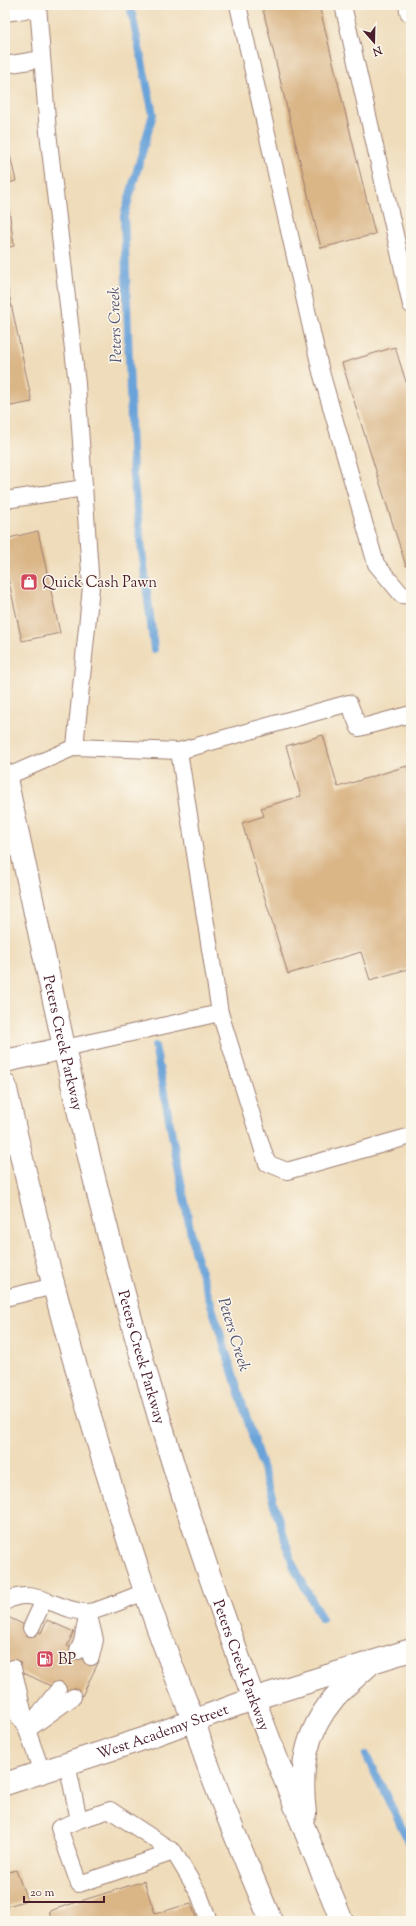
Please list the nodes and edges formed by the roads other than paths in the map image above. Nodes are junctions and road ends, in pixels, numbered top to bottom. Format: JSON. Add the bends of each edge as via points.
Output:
{"nodes":[{"id":1,"x":238,"y":5,"type":"edge"},
{"id":2,"x":343,"y":5,"type":"edge"},
{"id":3,"x":410,"y":5,"type":"edge"},
{"id":4,"x":38,"y":6,"type":"edge"},
{"id":5,"x":411,"y":11,"type":"edge"},
{"id":6,"x":5,"y":13,"type":"edge"},
{"id":7,"x":42,"y":59,"type":"junction"},
{"id":8,"x":5,"y":65,"type":"edge"},
{"id":9,"x":411,"y":305,"type":"edge"},
{"id":10,"x":84,"y":488,"type":"junction"},
{"id":11,"x":5,"y":500,"type":"edge"},
{"id":12,"x":411,"y":596,"type":"edge"},
{"id":13,"x":411,"y":714,"type":"edge"},
{"id":14,"x":75,"y":747,"type":"junction"},
{"id":15,"x":179,"y":751,"type":"junction"},
{"id":16,"x":5,"y":776,"type":"edge"},
{"id":17,"x":220,"y":1013,"type":"junction"},
{"id":18,"x":65,"y":1048,"type":"junction"},
{"id":19,"x":5,"y":1061,"type":"edge"},
{"id":20,"x":5,"y":1085,"type":"edge"},
{"id":21,"x":411,"y":1136,"type":"edge"},
{"id":22,"x":54,"y":1286,"type":"junction"},
{"id":23,"x":5,"y":1298,"type":"edge"},
{"id":24,"x":145,"y":1592,"type":"junction"},
{"id":25,"x":44,"y":1600,"type":"junction"},
{"id":26,"x":5,"y":1602,"type":"edge"},
{"id":27,"x":88,"y":1612,"type":"junction"},
{"id":28,"x":31,"y":1628,"type":"dead end"},
{"id":29,"x":411,"y":1650,"type":"edge"},
{"id":30,"x":85,"y":1654,"type":"dead end"},
{"id":31,"x":372,"y":1662,"type":"junction"},
{"id":32,"x":13,"y":1668,"type":"dead end"},
{"id":33,"x":58,"y":1690,"type":"dead end"},
{"id":34,"x":5,"y":1696,"type":"edge"},
{"id":35,"x":73,"y":1697,"type":"dead end"},
{"id":36,"x":253,"y":1699,"type":"junction"},
{"id":37,"x":193,"y":1721,"type":"junction"},
{"id":38,"x":27,"y":1730,"type":"junction"},
{"id":39,"x":67,"y":1764,"type":"junction"},
{"id":40,"x":42,"y":1772,"type":"junction"},
{"id":41,"x":5,"y":1784,"type":"edge"},
{"id":42,"x":79,"y":1820,"type":"junction"},
{"id":43,"x":308,"y":1839,"type":"junction"},
{"id":44,"x":174,"y":1852,"type":"junction"},
{"id":45,"x":209,"y":1921,"type":"edge"},
{"id":46,"x":271,"y":1921,"type":"edge"},
{"id":47,"x":342,"y":1921,"type":"edge"}],
"edges":[{"from":1,"to":12,"type":"lane","via":[[321,372],[376,564],[402,595]]},
{"from":2,"to":9,"type":"lane"},
{"from":3,"to":5,"type":"main road"},
{"from":4,"to":6,"type":"lane"},
{"from":4,"to":7,"type":"lane"},
{"from":7,"to":8,"type":"lane"},
{"from":7,"to":10,"type":"lane","via":[[77,384]]},
{"from":10,"to":11,"type":"lane"},
{"from":10,"to":14,"type":"lane","via":[[91,587]]},
{"from":13,"to":15,"type":"lane","via":[[360,728],[349,703]]},
{"from":14,"to":15,"type":"lane"},
{"from":14,"to":16,"type":"lane"},
{"from":15,"to":17,"type":"lane"},
{"from":16,"to":18,"type":"main road","name":"Peters Creek Parkway"},
{"from":17,"to":18,"type":"lane"},
{"from":17,"to":21,"type":"lane","via":[[267,1163],[287,1171]]},
{"from":18,"to":19,"type":"main road"},
{"from":18,"to":36,"type":"main road","name":"Peters Creek Parkway","via":[[99,1197],[157,1411]]},
{"from":20,"to":22,"type":"main road","via":[[34,1213]]},
{"from":22,"to":23,"type":"lane"},
{"from":22,"to":24,"type":"main road","via":[[98,1444]]},
{"from":24,"to":27,"type":"lane"},
{"from":24,"to":37,"type":"main road"},
{"from":25,"to":26,"type":"lane","via":[[32,1596],[12,1597]]},
{"from":25,"to":27,"type":"lane"},
{"from":25,"to":28,"type":"lane"},
{"from":27,"to":30,"type":"lane","via":[[96,1640]]},
{"from":29,"to":31,"type":"main road","name":"West Academy Street"},
{"from":31,"to":36,"type":"main road","name":"West Academy Street"},
{"from":31,"to":43,"type":"main road","via":[[323,1712],[306,1749],[302,1792]]},
{"from":32,"to":38,"type":"lane"},
{"from":33,"to":38,"type":"lane"},
{"from":34,"to":38,"type":"lane"},
{"from":35,"to":38,"type":"lane"},
{"from":36,"to":37,"type":"main road","name":"West Academy Street"},
{"from":36,"to":43,"type":"main road","name":"Peters Creek Parkway"},
{"from":37,"to":39,"type":"main road","name":"West Academy Street"},
{"from":37,"to":46,"type":"main road","via":[[207,1764]]},
{"from":38,"to":40,"type":"lane"},
{"from":39,"to":40,"type":"main road","name":"West Academy Street"},
{"from":39,"to":42,"type":"lane"},
{"from":40,"to":41,"type":"main road","name":"West Academy Street"},
{"from":42,"to":44,"type":"lane","via":[[110,1810]]},
{"from":42,"to":44,"type":"lane","via":[[59,1828],[78,1884]]},
{"from":43,"to":47,"type":"main road","name":"Peters Creek Parkway"},
{"from":44,"to":45,"type":"lane","via":[[199,1894]]}]}
